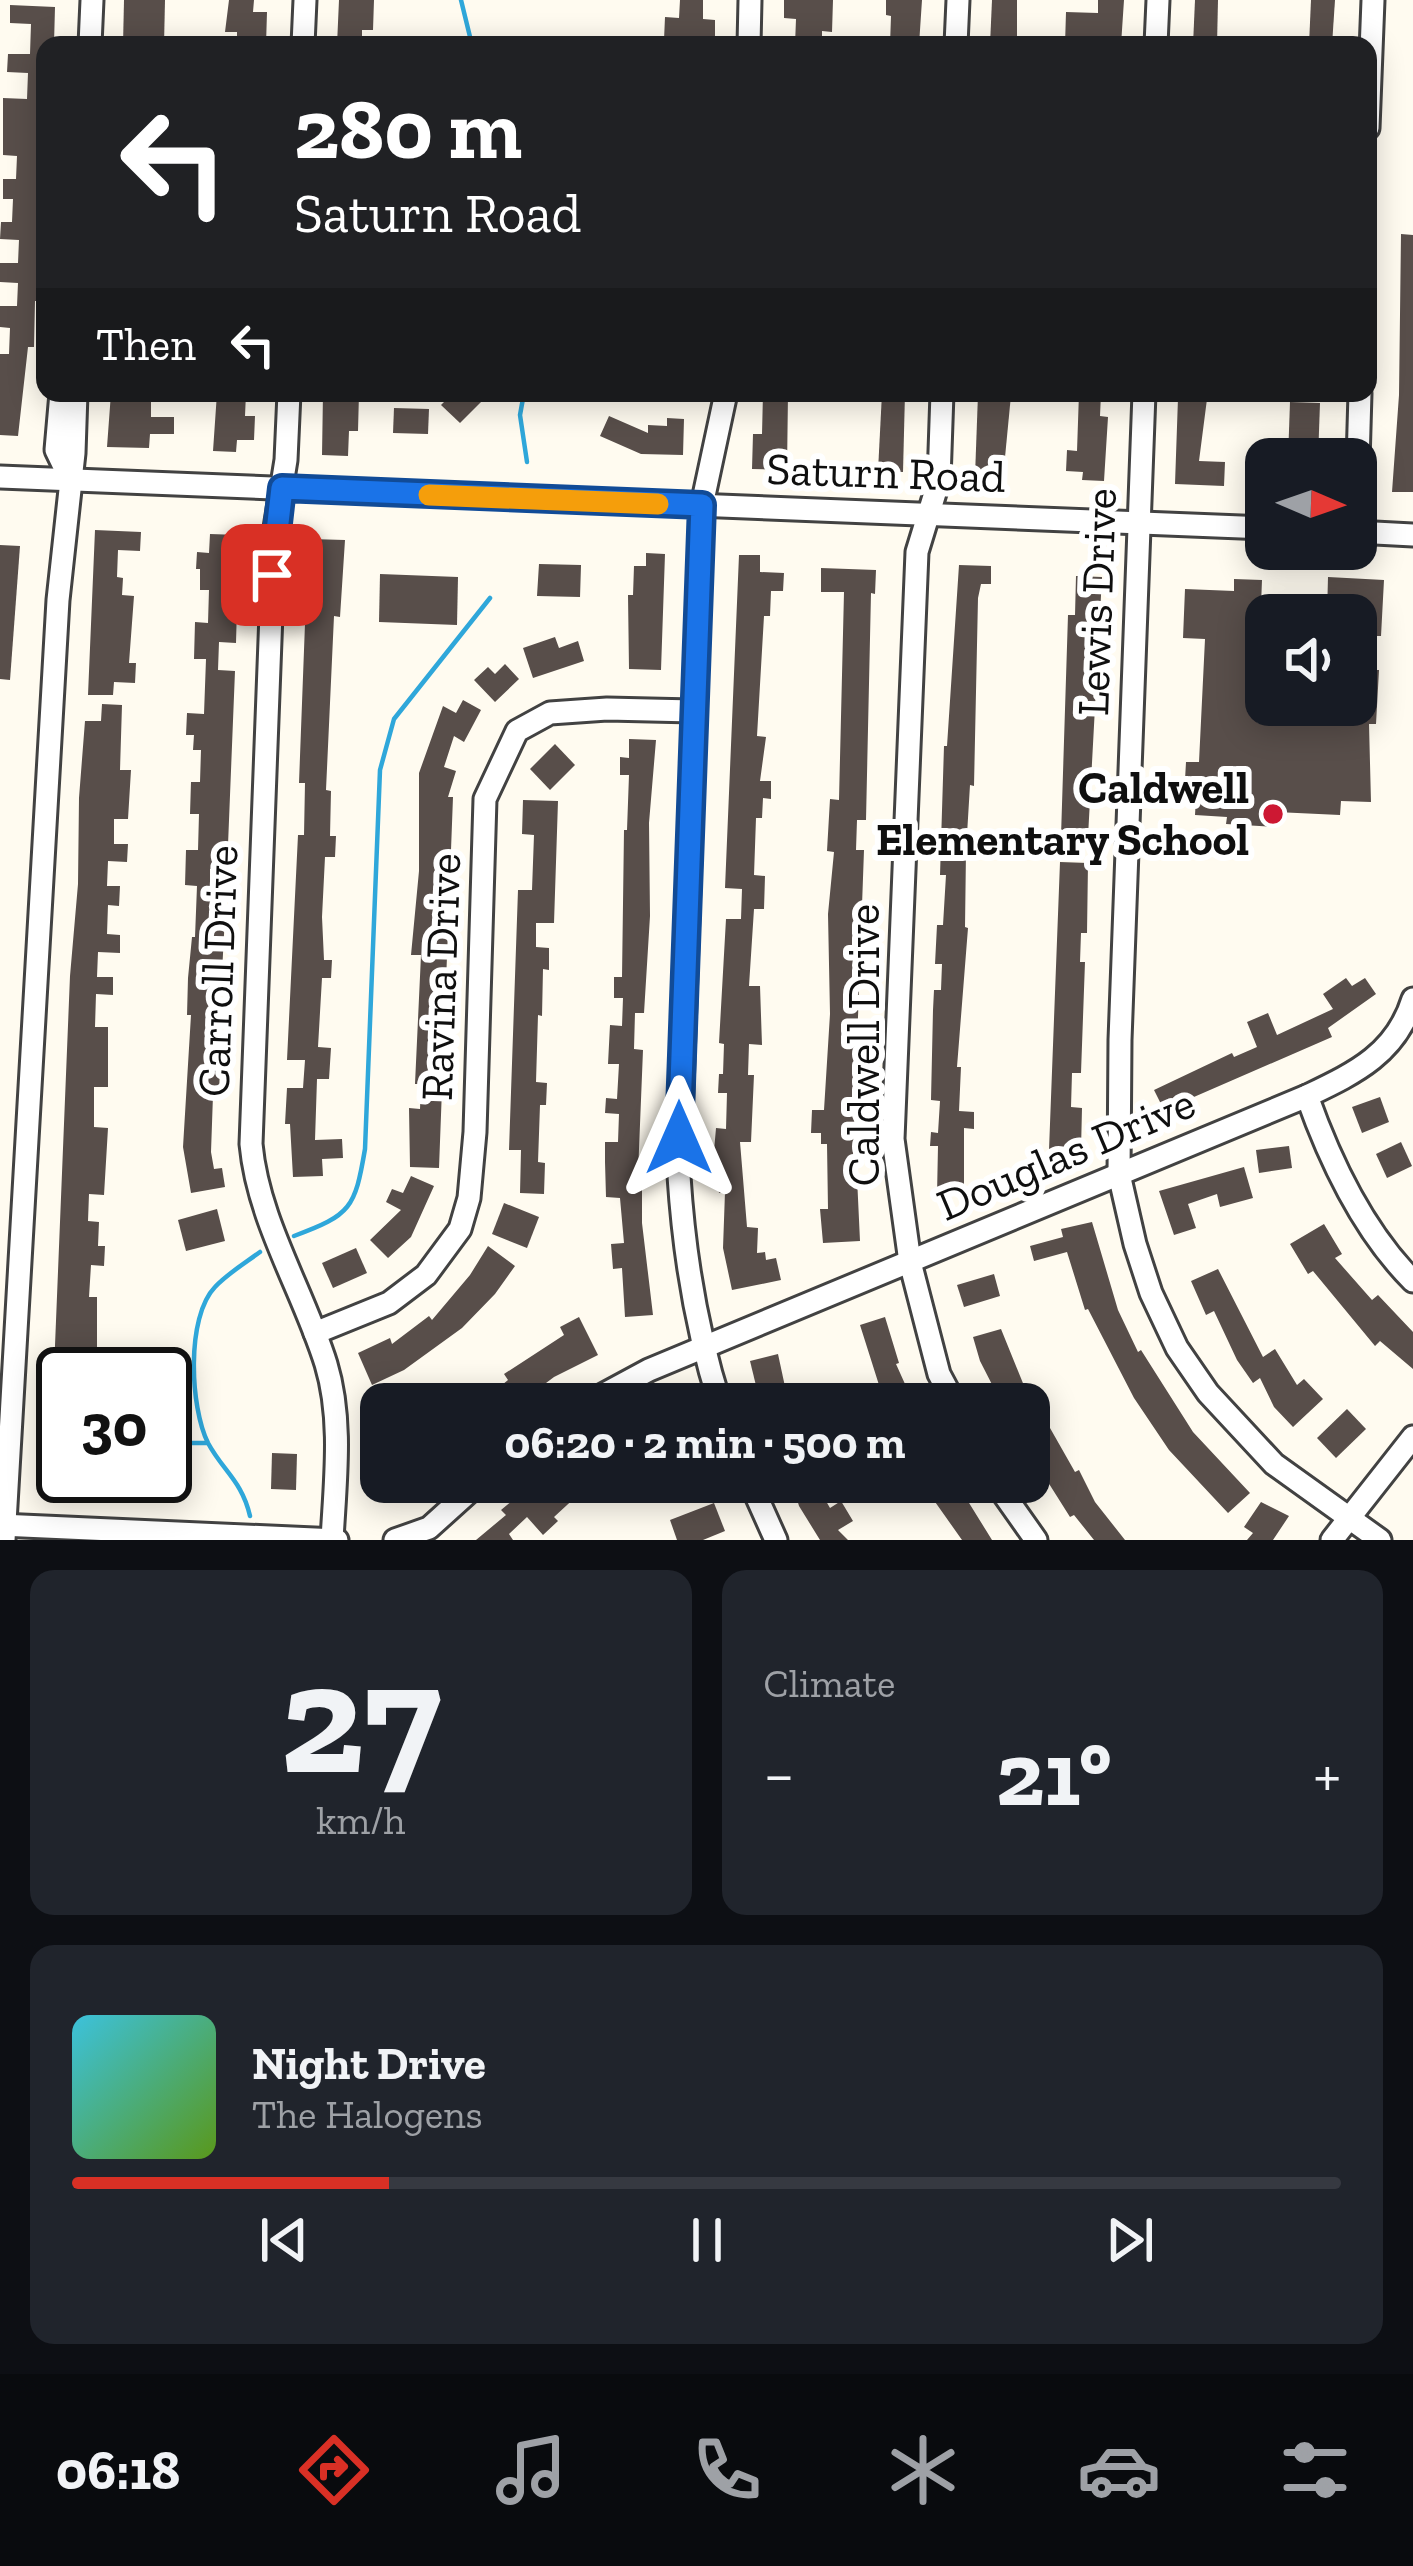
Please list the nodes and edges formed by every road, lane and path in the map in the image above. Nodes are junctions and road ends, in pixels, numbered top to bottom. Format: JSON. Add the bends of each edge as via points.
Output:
{"nodes":[{"id":1,"x":92,"y":0,"type":"edge"},
{"id":2,"x":305,"y":0,"type":"edge"},
{"id":3,"x":750,"y":0,"type":"edge"},
{"id":4,"x":958,"y":0,"type":"edge"},
{"id":5,"x":1158,"y":0,"type":"edge"},
{"id":6,"x":1373,"y":0,"type":"edge"},
{"id":7,"x":91,"y":36,"type":"edge"},
{"id":8,"x":303,"y":36,"type":"edge"},
{"id":9,"x":748,"y":36,"type":"edge"},
{"id":10,"x":956,"y":36,"type":"edge"},
{"id":11,"x":1156,"y":36,"type":"edge"},
{"id":12,"x":1372,"y":36,"type":"edge"},
{"id":13,"x":60,"y":402,"type":"edge"},
{"id":14,"x":75,"y":402,"type":"edge"},
{"id":15,"x":288,"y":402,"type":"edge"},
{"id":16,"x":724,"y":402,"type":"edge"},
{"id":17,"x":942,"y":402,"type":"edge"},
{"id":18,"x":1144,"y":402,"type":"edge"},
{"id":19,"x":1360,"y":402,"type":"edge"},
{"id":20,"x":1359,"y":438,"type":"edge"},
{"id":21,"x":0,"y":477,"type":"edge"},
{"id":22,"x":69,"y":478,"type":"junction"},
{"id":23,"x":282,"y":488,"type":"junction"},
{"id":24,"x":702,"y":505,"type":"junction"},
{"id":25,"x":928,"y":514,"type":"junction"},
{"id":26,"x":1139,"y":522,"type":"junction"},
{"id":27,"x":1245,"y":527,"type":"edge"},
{"id":28,"x":1377,"y":533,"type":"edge"},
{"id":29,"x":1413,"y":535,"type":"edge"},
{"id":30,"x":693,"y":711,"type":"junction"},
{"id":31,"x":1413,"y":999,"type":"edge"},
{"id":32,"x":1307,"y":1096,"type":"junction"},
{"id":33,"x":1119,"y":1174,"type":"junction"},
{"id":34,"x":11,"y":1191,"type":"edge"},
{"id":35,"x":910,"y":1262,"type":"junction"},
{"id":36,"x":1413,"y":1281,"type":"edge"},
{"id":37,"x":315,"y":1334,"type":"junction"},
{"id":38,"x":704,"y":1350,"type":"junction"},
{"id":39,"x":626,"y":1383,"type":"edge"},
{"id":40,"x":714,"y":1383,"type":"edge"},
{"id":41,"x":944,"y":1383,"type":"edge"},
{"id":42,"x":1413,"y":1437,"type":"edge"},
{"id":43,"x":457,"y":1503,"type":"edge"},
{"id":44,"x":759,"y":1503,"type":"edge"},
{"id":45,"x":1010,"y":1503,"type":"edge"},
{"id":46,"x":1348,"y":1519,"type":"junction"},
{"id":47,"x":3,"y":1530,"type":"edge"},
{"id":48,"x":335,"y":1540,"type":"edge"},
{"id":49,"x":395,"y":1540,"type":"edge"},
{"id":50,"x":776,"y":1540,"type":"edge"},
{"id":51,"x":1036,"y":1540,"type":"edge"},
{"id":52,"x":1333,"y":1540,"type":"edge"},
{"id":53,"x":1380,"y":1540,"type":"edge"}],
"edges":[{"from":1,"to":7,"type":"street"},
{"from":2,"to":8,"type":"street"},
{"from":3,"to":9,"type":"street"},
{"from":4,"to":10,"type":"street"},
{"from":5,"to":11,"type":"street"},
{"from":6,"to":12,"type":"street"},
{"from":13,"to":22,"type":"street","via":[[56,450]]},
{"from":14,"to":22,"type":"street"},
{"from":15,"to":23,"type":"street","name":"Carroll Drive"},
{"from":16,"to":24,"type":"street"},
{"from":17,"to":25,"type":"street","name":"Caldwell Drive","via":[[939,480]]},
{"from":18,"to":26,"type":"street","name":"Lewis Drive"},
{"from":19,"to":20,"type":"street"},
{"from":21,"to":22,"type":"street","name":"Saturn Road"},
{"from":22,"to":23,"type":"street","name":"Saturn Road"},
{"from":22,"to":34,"type":"street"},
{"from":23,"to":24,"type":"street","name":"Saturn Road"},
{"from":23,"to":37,"type":"street","name":"Carroll Drive","via":[[251,1144],[265,1208]]},
{"from":24,"to":25,"type":"street","name":"Saturn Road"},
{"from":24,"to":30,"type":"street"},
{"from":25,"to":26,"type":"street","name":"Saturn Road"},
{"from":25,"to":35,"type":"street","name":"Caldwell Drive","via":[[917,552],[893,1139]]},
{"from":26,"to":27,"type":"street","name":"Saturn Road"},
{"from":26,"to":33,"type":"street","name":"Lewis Drive"},
{"from":28,"to":29,"type":"street"},
{"from":30,"to":37,"type":"street","name":"Ravina Drive","via":[[550,713],[517,731],[485,799],[476,1132],[460,1229],[426,1275],[389,1304]]},
{"from":30,"to":38,"type":"street","via":[[679,1175]]},
{"from":31,"to":32,"type":"street","name":"Douglas Drive","via":[[1384,1052]]},
{"from":32,"to":33,"type":"street","name":"Douglas Drive"},
{"from":32,"to":36,"type":"street","via":[[1352,1195]]},
{"from":33,"to":35,"type":"street","name":"Douglas Drive"},
{"from":33,"to":46,"type":"street","name":"Lewis Drive","via":[[1141,1262],[1177,1348],[1239,1430]]},
{"from":34,"to":47,"type":"street"},
{"from":35,"to":38,"type":"street","name":"Douglas Drive"},
{"from":35,"to":41,"type":"street","name":"Caldwell Drive"},
{"from":37,"to":48,"type":"street","name":"Carroll Drive","via":[[334,1399]]},
{"from":38,"to":39,"type":"street","name":"Douglas Drive"},
{"from":38,"to":40,"type":"street"},
{"from":42,"to":46,"type":"street"},
{"from":43,"to":49,"type":"street","via":[[429,1528]]},
{"from":44,"to":50,"type":"street"},
{"from":45,"to":51,"type":"street"},
{"from":46,"to":52,"type":"street"},
{"from":46,"to":53,"type":"street","name":"Lewis Drive"},
{"from":47,"to":48,"type":"street"}]}
